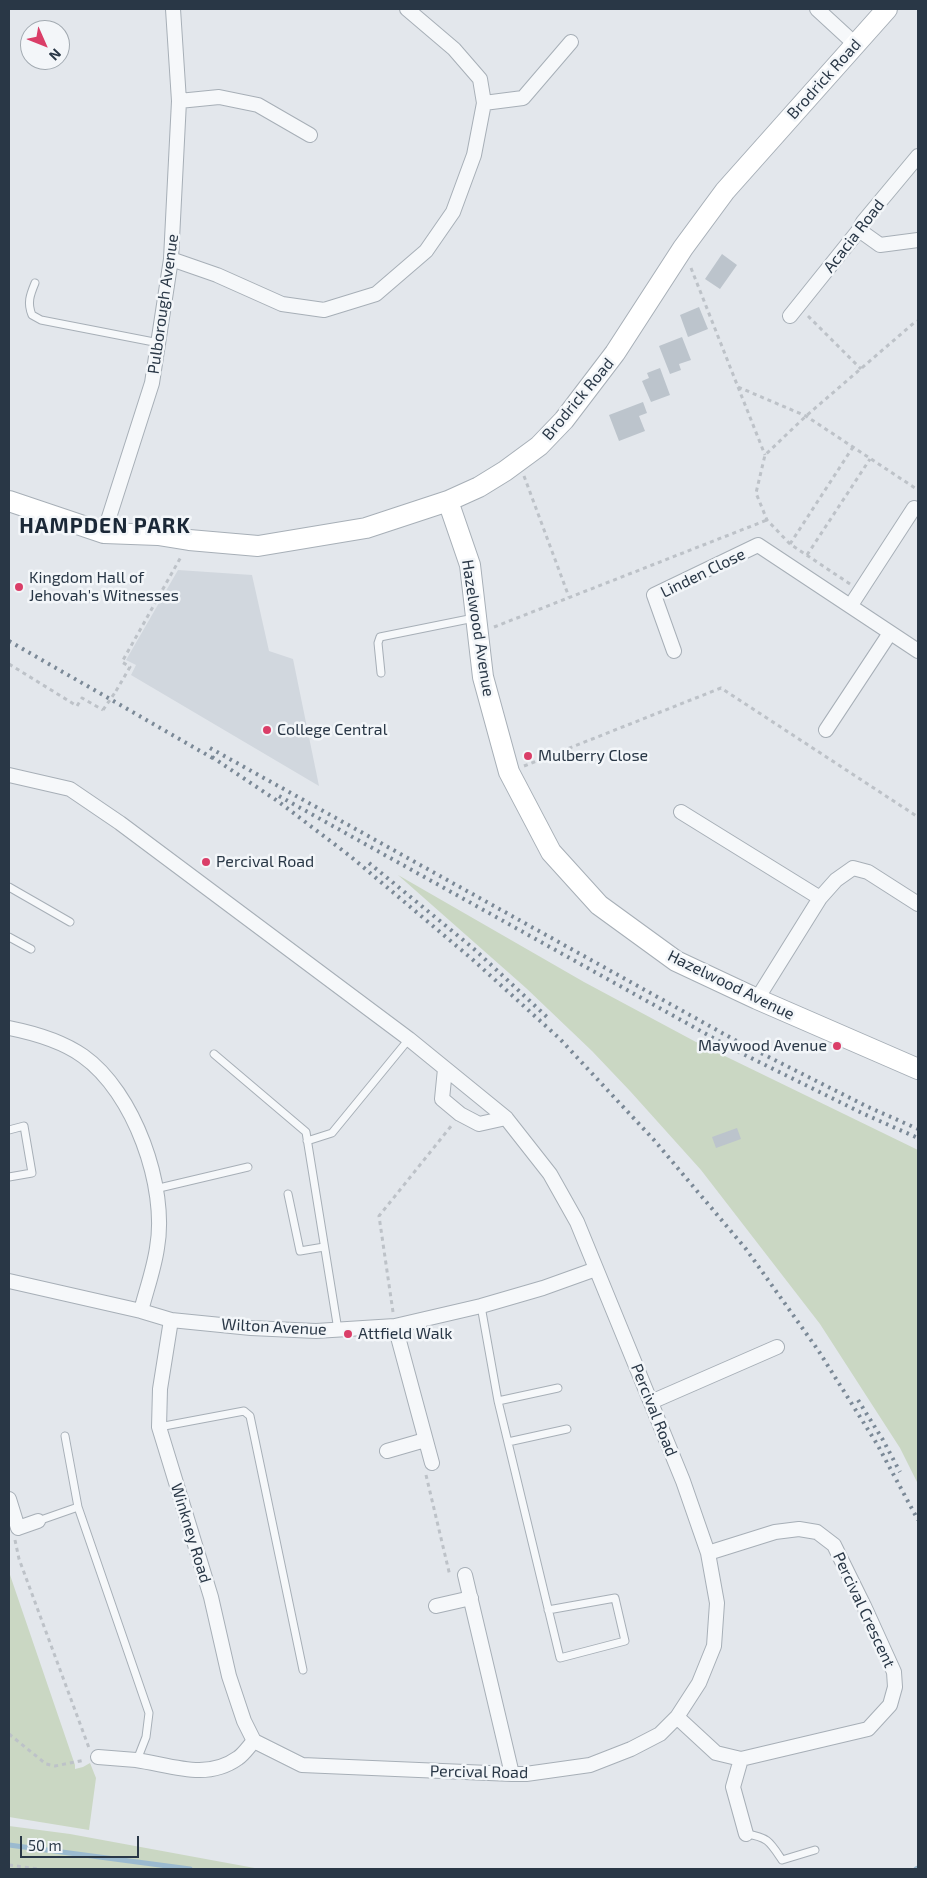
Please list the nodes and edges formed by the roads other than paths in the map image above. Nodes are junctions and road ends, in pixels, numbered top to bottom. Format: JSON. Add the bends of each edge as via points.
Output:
{"nodes":[{"id":1,"x":173,"y":9,"type":"edge"},
{"id":2,"x":817,"y":9,"type":"edge"},
{"id":3,"x":886,"y":9,"type":"edge"},
{"id":4,"x":413,"y":10,"type":"edge"},
{"id":5,"x":571,"y":42,"type":"dead end"},
{"id":6,"x":856,"y":44,"type":"junction"},
{"id":7,"x":179,"y":100,"type":"junction"},
{"id":8,"x":484,"y":103,"type":"junction"},
{"id":9,"x":310,"y":135,"type":"dead end"},
{"id":10,"x":918,"y":156,"type":"edge"},
{"id":11,"x":859,"y":230,"type":"junction"},
{"id":12,"x":918,"y":240,"type":"edge"},
{"id":13,"x":172,"y":259,"type":"junction"},
{"id":14,"x":35,"y":283,"type":"dead end"},
{"id":15,"x":794,"y":311,"type":"road end"},
{"id":16,"x":158,"y":343,"type":"junction"},
{"id":17,"x":448,"y":501,"type":"junction"},
{"id":18,"x":9,"y":502,"type":"edge"},
{"id":19,"x":914,"y":508,"type":"dead end"},
{"id":20,"x":104,"y":532,"type":"junction"},
{"id":21,"x":851,"y":605,"type":"junction"},
{"id":22,"x":477,"y":626,"type":"junction"},
{"id":23,"x":890,"y":633,"type":"junction"},
{"id":24,"x":674,"y":651,"type":"dead end"},
{"id":25,"x":918,"y":651,"type":"edge"},
{"id":26,"x":381,"y":673,"type":"dead end"},
{"id":27,"x":826,"y":730,"type":"dead end"},
{"id":28,"x":9,"y":775,"type":"edge"},
{"id":29,"x":681,"y":812,"type":"dead end"},
{"id":30,"x":9,"y":887,"type":"edge"},
{"id":31,"x":820,"y":898,"type":"junction"},
{"id":32,"x":918,"y":904,"type":"edge"},
{"id":33,"x":70,"y":922,"type":"dead end"},
{"id":34,"x":9,"y":937,"type":"edge"},
{"id":35,"x":31,"y":948,"type":"dead end"},
{"id":36,"x":757,"y":999,"type":"junction"},
{"id":37,"x":9,"y":1028,"type":"edge"},
{"id":38,"x":409,"y":1040,"type":"junction"},
{"id":39,"x":214,"y":1054,"type":"dead end"},
{"id":40,"x":445,"y":1069,"type":"junction"},
{"id":41,"x":918,"y":1069,"type":"edge"},
{"id":42,"x":506,"y":1118,"type":"junction"},
{"id":43,"x":9,"y":1130,"type":"edge"},
{"id":44,"x":307,"y":1141,"type":"junction"},
{"id":45,"x":248,"y":1167,"type":"dead end"},
{"id":46,"x":9,"y":1177,"type":"edge"},
{"id":47,"x":155,"y":1189,"type":"junction"},
{"id":48,"x":288,"y":1194,"type":"dead end"},
{"id":49,"x":324,"y":1247,"type":"junction"},
{"id":50,"x":596,"y":1269,"type":"junction"},
{"id":51,"x":9,"y":1281,"type":"edge"},
{"id":52,"x":481,"y":1306,"type":"junction"},
{"id":53,"x":141,"y":1311,"type":"junction"},
{"id":54,"x":171,"y":1320,"type":"junction"},
{"id":55,"x":395,"y":1326,"type":"junction"},
{"id":56,"x":338,"y":1330,"type":"junction"},
{"id":57,"x":777,"y":1347,"type":"dead end"},
{"id":58,"x":558,"y":1388,"type":"dead end"},
{"id":59,"x":498,"y":1401,"type":"junction"},
{"id":60,"x":651,"y":1402,"type":"junction"},
{"id":61,"x":159,"y":1427,"type":"junction"},
{"id":62,"x":567,"y":1429,"type":"dead end"},
{"id":63,"x":65,"y":1436,"type":"dead end"},
{"id":64,"x":425,"y":1440,"type":"junction"},
{"id":65,"x":508,"y":1442,"type":"junction"},
{"id":66,"x":387,"y":1451,"type":"dead end"},
{"id":67,"x":432,"y":1463,"type":"road end"},
{"id":68,"x":9,"y":1499,"type":"edge"},
{"id":69,"x":78,"y":1507,"type":"junction"},
{"id":70,"x":38,"y":1521,"type":"joint"},
{"id":71,"x":708,"y":1553,"type":"junction"},
{"id":72,"x":465,"y":1575,"type":"road end"},
{"id":73,"x":471,"y":1598,"type":"junction"},
{"id":74,"x":436,"y":1606,"type":"dead end"},
{"id":75,"x":548,"y":1610,"type":"junction"},
{"id":76,"x":303,"y":1670,"type":"dead end"},
{"id":77,"x":677,"y":1717,"type":"junction"},
{"id":78,"x":254,"y":1741,"type":"junction"},
{"id":79,"x":95,"y":1758,"type":"road end"},
{"id":80,"x":137,"y":1760,"type":"junction"},
{"id":81,"x":741,"y":1760,"type":"junction"},
{"id":82,"x":512,"y":1774,"type":"junction"},
{"id":83,"x":746,"y":1834,"type":"joint"},
{"id":84,"x":815,"y":1850,"type":"dead end"}],
"edges":[{"from":1,"to":7,"type":"street","name":"Pulborough Avenue"},
{"from":2,"to":6,"type":"street"},
{"from":3,"to":6,"type":"street","name":"Brodrick Road"},
{"from":4,"to":8,"type":"street","via":[[480,79]]},
{"from":5,"to":8,"type":"street","via":[[523,98]]},
{"from":6,"to":17,"type":"street","name":"Brodrick Road","via":[[725,192],[683,248],[616,353],[564,420],[519,461],[479,487]]},
{"from":7,"to":9,"type":"street","via":[[219,97],[258,105]]},
{"from":7,"to":13,"type":"street","name":"Pulborough Avenue"},
{"from":8,"to":13,"type":"street","via":[[474,155],[453,212],[426,250],[376,294],[324,310],[282,304]]},
{"from":10,"to":11,"type":"street","name":"Acacia Road"},
{"from":11,"to":12,"type":"street","via":[[880,245]]},
{"from":11,"to":15,"type":"street","name":"Acacia Road"},
{"from":13,"to":16,"type":"street","name":"Pulborough Avenue"},
{"from":14,"to":16,"type":"lane","via":[[28,307],[32,315],[41,320]]},
{"from":16,"to":20,"type":"street","name":"Pulborough Avenue","via":[[152,383]]},
{"from":17,"to":20,"type":"street","name":"Brodrick Road","via":[[366,528],[258,546]]},
{"from":17,"to":22,"type":"street","name":"Hazelwood Avenue","via":[[470,565]]},
{"from":18,"to":20,"type":"street","name":"Brodrick Road"},
{"from":19,"to":21,"type":"street"},
{"from":21,"to":23,"type":"street","name":"Linden Close"},
{"from":21,"to":24,"type":"street","name":"Linden Close","via":[[758,545],[654,595]]},
{"from":22,"to":26,"type":"lane","via":[[380,637]]},
{"from":22,"to":36,"type":"street","name":"Hazelwood Avenue","via":[[483,677],[509,772],[551,852],[599,906],[676,961]]},
{"from":23,"to":25,"type":"street","name":"Linden Close"},
{"from":23,"to":27,"type":"street"},
{"from":28,"to":38,"type":"street","name":"Percival Road","via":[[70,789]]},
{"from":29,"to":31,"type":"street"},
{"from":30,"to":33,"type":"lane"},
{"from":31,"to":32,"type":"street","via":[[836,880],[853,868],[868,872]]},
{"from":31,"to":36,"type":"street"},
{"from":34,"to":35,"type":"lane"},
{"from":36,"to":41,"type":"street","name":"Hazelwood Avenue"},
{"from":37,"to":47,"type":"street","via":[[65,1046],[83,1056],[114,1085],[147,1152]]},
{"from":38,"to":40,"type":"street","name":"Percival Road"},
{"from":38,"to":44,"type":"lane","via":[[332,1133]]},
{"from":39,"to":44,"type":"lane","via":[[306,1132]]},
{"from":40,"to":42,"type":"street","name":"Percival Road"},
{"from":40,"to":42,"type":"street","via":[[442,1099],[460,1114],[479,1124]]},
{"from":42,"to":50,"type":"street","name":"Percival Road","via":[[550,1174]]},
{"from":43,"to":46,"type":"lane","via":[[24,1126],[32,1173]]},
{"from":44,"to":49,"type":"lane"},
{"from":45,"to":47,"type":"lane"},
{"from":47,"to":53,"type":"street","via":[[158,1248]]},
{"from":48,"to":49,"type":"lane","via":[[300,1251]]},
{"from":49,"to":56,"type":"lane"},
{"from":50,"to":52,"type":"street","name":"Wilton Avenue"},
{"from":50,"to":60,"type":"street","name":"Percival Road"},
{"from":51,"to":53,"type":"street","name":"Wilton Avenue"},
{"from":52,"to":55,"type":"street","name":"Wilton Avenue"},
{"from":52,"to":59,"type":"lane"},
{"from":53,"to":54,"type":"street","name":"Wilton Avenue"},
{"from":54,"to":56,"type":"street","name":"Wilton Avenue","via":[[251,1328]]},
{"from":54,"to":61,"type":"street","name":"Winkney Road","via":[[160,1389]]},
{"from":55,"to":56,"type":"street","name":"Wilton Avenue"},
{"from":55,"to":64,"type":"street"},
{"from":57,"to":60,"type":"street"},
{"from":58,"to":59,"type":"lane"},
{"from":59,"to":65,"type":"lane"},
{"from":60,"to":71,"type":"street","name":"Percival Road"},
{"from":61,"to":76,"type":"lane","via":[[244,1411],[250,1416]]},
{"from":61,"to":78,"type":"street","name":"Winkney Road","via":[[211,1597],[228,1676]]},
{"from":62,"to":65,"type":"lane"},
{"from":63,"to":69,"type":"lane"},
{"from":64,"to":66,"type":"street"},
{"from":64,"to":67,"type":"street"},
{"from":65,"to":75,"type":"lane"},
{"from":68,"to":70,"type":"street","via":[[18,1528]]},
{"from":69,"to":70,"type":"lane"},
{"from":69,"to":80,"type":"lane","via":[[149,1713],[146,1737]]},
{"from":71,"to":77,"type":"street","name":"Percival Road","via":[[717,1603],[714,1646],[699,1683]]},
{"from":71,"to":81,"type":"street","name":"Percival Crescent","via":[[775,1532],[799,1529],[817,1532],[834,1546],[894,1672],[895,1687],[890,1705],[868,1729]]},
{"from":72,"to":73,"type":"street"},
{"from":73,"to":74,"type":"street"},
{"from":73,"to":82,"type":"street"},
{"from":75,"to":75,"type":"lane","via":[[560,1658],[624,1641],[615,1598]]},
{"from":77,"to":81,"type":"street","name":"Percival Crescent","via":[[716,1753]]},
{"from":77,"to":82,"type":"street","name":"Percival Road","via":[[660,1734],[590,1765]]},
{"from":78,"to":80,"type":"street","via":[[239,1758],[204,1771],[175,1769]]},
{"from":78,"to":82,"type":"street","name":"Percival Road","via":[[302,1765]]},
{"from":79,"to":80,"type":"street"},
{"from":81,"to":83,"type":"street","via":[[732,1787]]},
{"from":83,"to":84,"type":"lane","via":[[762,1836],[782,1860]]}]}
